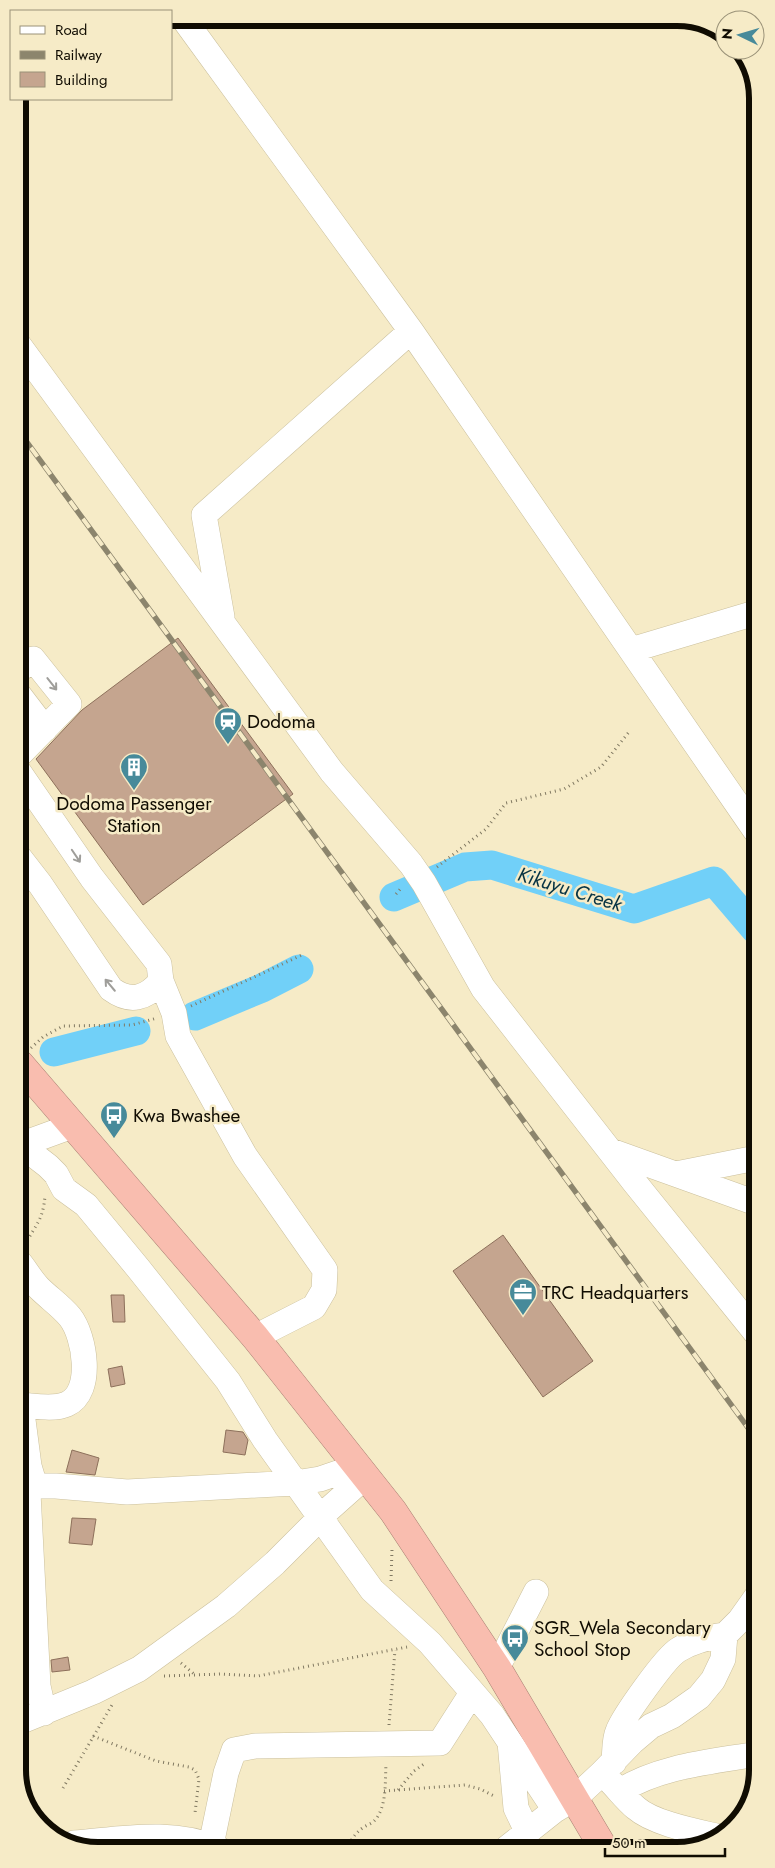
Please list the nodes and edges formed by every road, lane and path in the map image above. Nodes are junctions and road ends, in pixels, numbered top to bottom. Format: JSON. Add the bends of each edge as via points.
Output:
{"nodes":[{"id":1,"x":189,"y":26,"type":"edge"},
{"id":2,"x":411,"y":331,"type":"junction"},
{"id":3,"x":26,"y":355,"type":"edge"},
{"id":4,"x":749,"y":615,"type":"edge"},
{"id":5,"x":224,"y":624,"type":"junction"},
{"id":6,"x":631,"y":650,"type":"junction"},
{"id":7,"x":26,"y":664,"type":"edge"},
{"id":8,"x":26,"y":704,"type":"edge"},
{"id":9,"x":45,"y":729,"type":"junction"},
{"id":10,"x":629,"y":732,"type":"dead end"},
{"id":11,"x":26,"y":748,"type":"edge"},
{"id":12,"x":26,"y":782,"type":"edge"},
{"id":13,"x":749,"y":821,"type":"edge"},
{"id":14,"x":26,"y":865,"type":"edge"},
{"id":15,"x":435,"y":869,"type":"dead end"},
{"id":16,"x":406,"y":883,"type":"dead end"},
{"id":17,"x":396,"y":894,"type":"dead end"},
{"id":18,"x":161,"y":981,"type":"junction"},
{"id":19,"x":26,"y":1071,"type":"edge"},
{"id":20,"x":72,"y":1126,"type":"junction"},
{"id":21,"x":26,"y":1143,"type":"edge"},
{"id":22,"x":26,"y":1149,"type":"edge"},
{"id":23,"x":611,"y":1151,"type":"junction"},
{"id":24,"x":749,"y":1159,"type":"edge"},
{"id":25,"x":48,"y":1166,"type":"junction"},
{"id":26,"x":676,"y":1174,"type":"junction"},
{"id":27,"x":635,"y":1183,"type":"junction"},
{"id":28,"x":749,"y":1200,"type":"edge"},
{"id":29,"x":26,"y":1247,"type":"edge"},
{"id":30,"x":26,"y":1272,"type":"edge"},
{"id":31,"x":30,"y":1289,"type":"edge"},
{"id":32,"x":749,"y":1324,"type":"edge"},
{"id":33,"x":255,"y":1337,"type":"junction"},
{"id":34,"x":26,"y":1405,"type":"edge"},
{"id":35,"x":26,"y":1443,"type":"edge"},
{"id":36,"x":362,"y":1471,"type":"junction"},
{"id":37,"x":295,"y":1483,"type":"junction"},
{"id":38,"x":35,"y":1486,"type":"junction"},
{"id":39,"x":320,"y":1518,"type":"junction"},
{"id":40,"x":392,"y":1546,"type":"dead end"},
{"id":41,"x":536,"y":1592,"type":"dead end"},
{"id":42,"x":27,"y":1600,"type":"edge"},
{"id":43,"x":388,"y":1605,"type":"junction"},
{"id":44,"x":749,"y":1607,"type":"edge"},
{"id":45,"x":726,"y":1635,"type":"junction"},
{"id":46,"x":430,"y":1643,"type":"junction"},
{"id":47,"x":497,"y":1668,"type":"junction"},
{"id":48,"x":162,"y":1676,"type":"dead end"},
{"id":49,"x":472,"y":1692,"type":"junction"},
{"id":50,"x":116,"y":1700,"type":"dead end"},
{"id":51,"x":33,"y":1717,"type":"edge"},
{"id":52,"x":94,"y":1736,"type":"junction"},
{"id":53,"x":510,"y":1742,"type":"junction"},
{"id":54,"x":749,"y":1756,"type":"edge"},
{"id":55,"x":608,"y":1767,"type":"junction"},
{"id":56,"x":63,"y":1788,"type":"dead end"},
{"id":57,"x":384,"y":1791,"type":"dead end"},
{"id":58,"x":620,"y":1791,"type":"junction"},
{"id":59,"x":565,"y":1804,"type":"junction"},
{"id":60,"x":516,"y":1808,"type":"junction"},
{"id":61,"x":528,"y":1832,"type":"junction"},
{"id":62,"x":708,"y":1834,"type":"edge"},
{"id":63,"x":92,"y":1842,"type":"edge"},
{"id":64,"x":187,"y":1842,"type":"edge"},
{"id":65,"x":207,"y":1842,"type":"edge"},
{"id":66,"x":209,"y":1842,"type":"edge"},
{"id":67,"x":515,"y":1842,"type":"edge"},
{"id":68,"x":599,"y":1842,"type":"edge"}],
"edges":[{"from":1,"to":2,"type":"street"},
{"from":2,"to":5,"type":"street","via":[[204,515]]},
{"from":2,"to":6,"type":"street"},
{"from":3,"to":5,"type":"street"},
{"from":4,"to":6,"type":"street"},
{"from":5,"to":23,"type":"street","via":[[332,772],[411,864],[483,988]]},
{"from":6,"to":13,"type":"street"},
{"from":7,"to":9,"type":"street","one_way":true,"via":[[33,659],[69,704]]},
{"from":8,"to":9,"type":"street"},
{"from":9,"to":11,"type":"street"},
{"from":10,"to":15,"type":"path","via":[[601,766],[564,789],[506,804],[486,829]]},
{"from":12,"to":18,"type":"street","one_way":true,"via":[[92,878],[159,964]]},
{"from":18,"to":14,"type":"street","one_way":true,"via":[[153,991],[137,998],[120,996],[111,988]]},
{"from":16,"to":17,"type":"path"},
{"from":18,"to":33,"type":"street","via":[[174,1013],[178,1036],[245,1156],[325,1270],[324,1290],[314,1307]]},
{"from":19,"to":20,"type":"highway"},
{"from":20,"to":21,"type":"street"},
{"from":20,"to":33,"type":"highway"},
{"from":22,"to":25,"type":"street"},
{"from":23,"to":26,"type":"street"},
{"from":23,"to":27,"type":"street"},
{"from":24,"to":26,"type":"street"},
{"from":25,"to":29,"type":"path","via":[[44,1208]]},
{"from":25,"to":37,"type":"street","via":[[64,1189],[86,1205],[228,1381]]},
{"from":26,"to":27,"type":"street"},
{"from":26,"to":28,"type":"street"},
{"from":27,"to":32,"type":"street"},
{"from":30,"to":31,"type":"street"},
{"from":31,"to":34,"type":"street","via":[[71,1318],[85,1366],[82,1390],[74,1400],[45,1407]]},
{"from":33,"to":36,"type":"highway"},
{"from":35,"to":38,"type":"street"},
{"from":36,"to":37,"type":"street"},
{"from":36,"to":39,"type":"street"},
{"from":36,"to":47,"type":"highway"},
{"from":37,"to":38,"type":"street","via":[[127,1492]]},
{"from":37,"to":39,"type":"street"},
{"from":38,"to":42,"type":"street","via":[[28,1494]]},
{"from":39,"to":43,"type":"street","via":[[372,1590]]},
{"from":39,"to":51,"type":"street","via":[[226,1606],[140,1669]]},
{"from":40,"to":43,"type":"path"},
{"from":41,"to":47,"type":"street"},
{"from":42,"to":51,"type":"street","via":[[38,1686]]},
{"from":43,"to":46,"type":"street"},
{"from":44,"to":45,"type":"street"},
{"from":45,"to":55,"type":"street","via":[[723,1659],[713,1680],[699,1697],[651,1726]]},
{"from":45,"to":55,"type":"street","via":[[711,1636],[677,1650],[666,1661],[631,1708],[618,1732]]},
{"from":46,"to":48,"type":"path","via":[[258,1676]]},
{"from":46,"to":49,"type":"street"},
{"from":47,"to":59,"type":"highway"},
{"from":49,"to":53,"type":"street"},
{"from":49,"to":66,"type":"street","via":[[440,1743],[255,1746],[234,1750]]},
{"from":50,"to":52,"type":"path"},
{"from":52,"to":56,"type":"path"},
{"from":52,"to":65,"type":"path","via":[[156,1761],[195,1770]]},
{"from":53,"to":59,"type":"street"},
{"from":53,"to":60,"type":"street"},
{"from":54,"to":58,"type":"street","via":[[668,1771]]},
{"from":55,"to":58,"type":"street"},
{"from":55,"to":59,"type":"street"},
{"from":57,"to":60,"type":"path","via":[[465,1785]]},
{"from":58,"to":62,"type":"street","via":[[637,1810]]},
{"from":59,"to":61,"type":"street"},
{"from":59,"to":68,"type":"highway"},
{"from":60,"to":61,"type":"street"},
{"from":61,"to":67,"type":"street"},
{"from":63,"to":64,"type":"street","via":[[156,1836]]}]}
